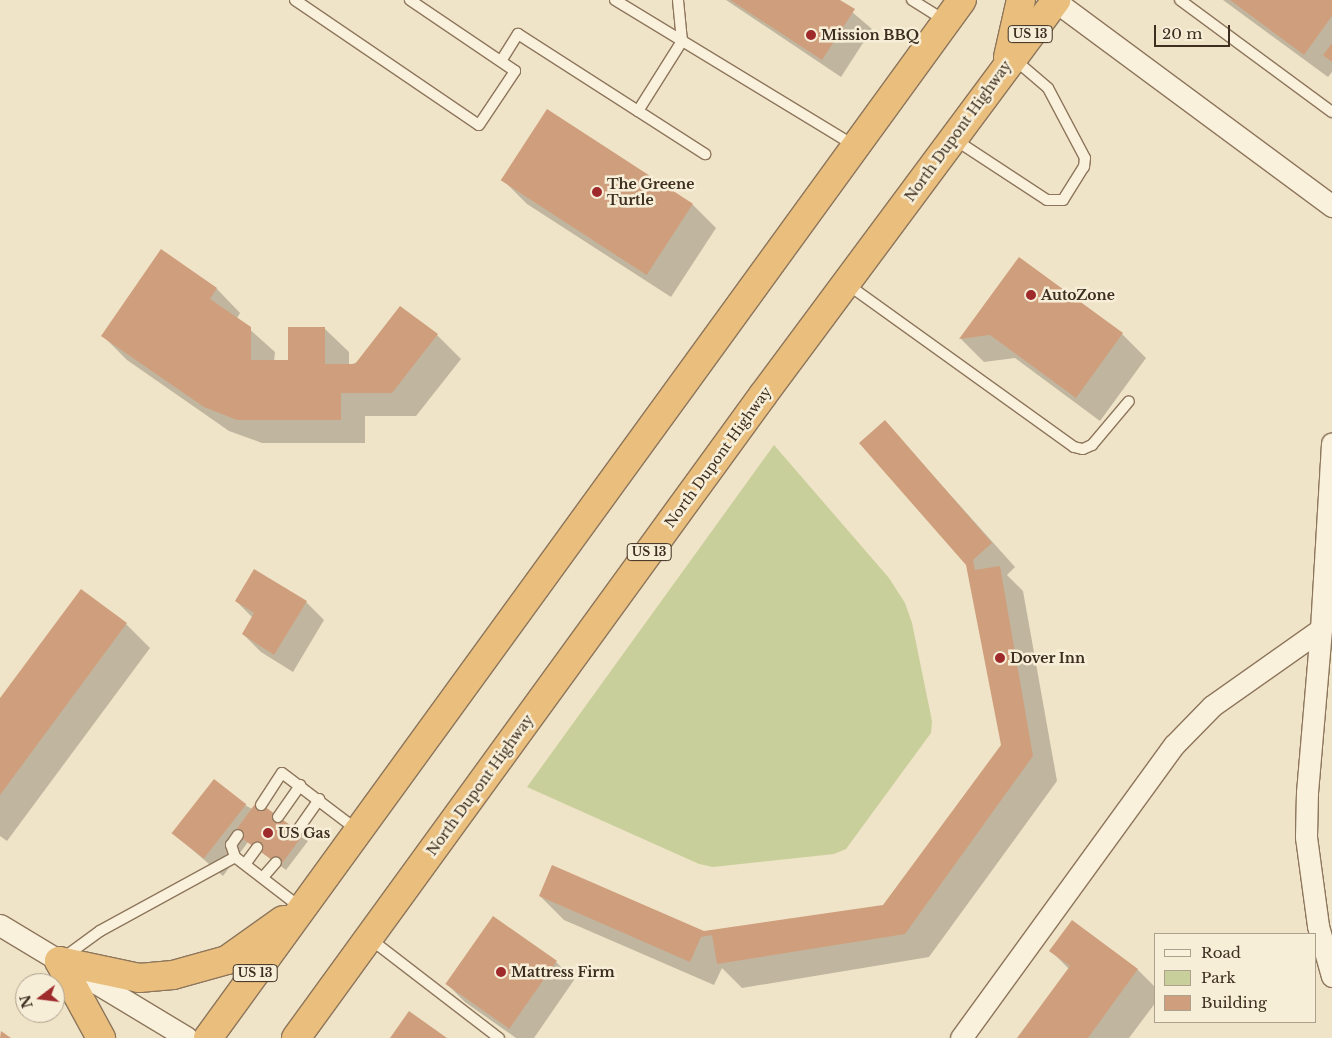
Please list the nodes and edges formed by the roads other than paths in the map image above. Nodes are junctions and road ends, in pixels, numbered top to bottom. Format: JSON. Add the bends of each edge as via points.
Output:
{"nodes":[{"id":1,"x":295,"y":0,"type":"edge"},
{"id":2,"x":410,"y":0,"type":"edge"},
{"id":3,"x":615,"y":0,"type":"edge"},
{"id":4,"x":678,"y":0,"type":"edge"},
{"id":5,"x":912,"y":0,"type":"edge"},
{"id":6,"x":962,"y":0,"type":"edge"},
{"id":7,"x":1021,"y":0,"type":"edge"},
{"id":8,"x":1056,"y":0,"type":"edge"},
{"id":9,"x":1180,"y":0,"type":"edge"},
{"id":10,"x":946,"y":22,"type":"junction"},
{"id":11,"x":682,"y":41,"type":"junction"},
{"id":12,"x":501,"y":61,"type":"junction"},
{"id":13,"x":1009,"y":63,"type":"junction"},
{"id":14,"x":638,"y":112,"type":"junction"},
{"id":15,"x":1332,"y":112,"type":"edge"},
{"id":16,"x":953,"y":138,"type":"junction"},
{"id":17,"x":856,"y":146,"type":"junction"},
{"id":18,"x":705,"y":154,"type":"dead end"},
{"id":19,"x":1332,"y":206,"type":"edge"},
{"id":20,"x":846,"y":284,"type":"junction"},
{"id":21,"x":1129,"y":401,"type":"dead end"},
{"id":22,"x":1332,"y":443,"type":"edge"},
{"id":23,"x":1321,"y":629,"type":"junction"},
{"id":24,"x":300,"y":785,"type":"junction"},
{"id":25,"x":319,"y":799,"type":"junction"},
{"id":26,"x":261,"y":805,"type":"dead end"},
{"id":27,"x":278,"y":817,"type":"dead end"},
{"id":28,"x":358,"y":830,"type":"junction"},
{"id":29,"x":297,"y":831,"type":"dead end"},
{"id":30,"x":238,"y":835,"type":"dead end"},
{"id":31,"x":257,"y":848,"type":"dead end"},
{"id":32,"x":235,"y":857,"type":"junction"},
{"id":33,"x":276,"y":862,"type":"dead end"},
{"id":34,"x":246,"y":863,"type":"junction"},
{"id":35,"x":264,"y":876,"type":"junction"},
{"id":36,"x":301,"y":908,"type":"junction"},
{"id":37,"x":0,"y":924,"type":"edge"},
{"id":38,"x":369,"y":938,"type":"junction"},
{"id":39,"x":59,"y":961,"type":"junction"},
{"id":40,"x":1332,"y":976,"type":"edge"},
{"id":41,"x":101,"y":1038,"type":"edge"},
{"id":42,"x":187,"y":1038,"type":"edge"},
{"id":43,"x":208,"y":1038,"type":"edge"},
{"id":44,"x":296,"y":1038,"type":"edge"},
{"id":45,"x":499,"y":1038,"type":"edge"},
{"id":46,"x":961,"y":1038,"type":"edge"}],
"edges":[{"from":1,"to":12,"type":"lane","via":[[480,125],[515,72]]},
{"from":2,"to":12,"type":"lane"},
{"from":3,"to":11,"type":"lane"},
{"from":4,"to":11,"type":"lane"},
{"from":5,"to":10,"type":"lane"},
{"from":6,"to":10,"type":"highway","number":"US 13"},
{"from":7,"to":13,"type":"highway"},
{"from":8,"to":13,"type":"highway","name":"North Dupont Highway","number":"US 13"},
{"from":8,"to":19,"type":"street"},
{"from":9,"to":15,"type":"lane"},
{"from":10,"to":17,"type":"highway","number":"US 13"},
{"from":11,"to":14,"type":"lane"},
{"from":11,"to":17,"type":"lane"},
{"from":12,"to":14,"type":"lane","via":[[518,34]]},
{"from":13,"to":16,"type":"highway","name":"North Dupont Highway","number":"US 13"},
{"from":13,"to":16,"type":"lane","via":[[1048,88],[1086,158],[1084,167],[1063,200],[1047,200]]},
{"from":14,"to":18,"type":"lane"},
{"from":16,"to":20,"type":"highway","name":"North Dupont Highway","number":"US 13"},
{"from":17,"to":28,"type":"highway","number":"US 13"},
{"from":20,"to":21,"type":"lane","via":[[1074,447],[1092,446]]},
{"from":20,"to":38,"type":"highway","name":"North Dupont Highway","number":"US 13"},
{"from":22,"to":23,"type":"street"},
{"from":23,"to":40,"type":"street","via":[[1306,837],[1318,926]]},
{"from":23,"to":46,"type":"street","via":[[1212,706],[1174,745]]},
{"from":24,"to":25,"type":"lane"},
{"from":24,"to":26,"type":"lane","via":[[282,773]]},
{"from":24,"to":27,"type":"lane"},
{"from":25,"to":28,"type":"lane"},
{"from":25,"to":29,"type":"lane"},
{"from":28,"to":36,"type":"highway","number":"US 13"},
{"from":30,"to":32,"type":"lane","via":[[231,845]]},
{"from":31,"to":34,"type":"lane"},
{"from":32,"to":34,"type":"lane"},
{"from":32,"to":39,"type":"lane","via":[[100,931]]},
{"from":33,"to":35,"type":"lane"},
{"from":34,"to":35,"type":"lane"},
{"from":35,"to":36,"type":"lane"},
{"from":36,"to":39,"type":"highway","via":[[227,960],[173,975],[139,978]]},
{"from":36,"to":43,"type":"highway","number":"US 13"},
{"from":37,"to":39,"type":"street"},
{"from":38,"to":44,"type":"highway","name":"North Dupont Highway","number":"US 13"},
{"from":38,"to":45,"type":"lane"},
{"from":39,"to":41,"type":"highway"},
{"from":39,"to":42,"type":"street"}]}
